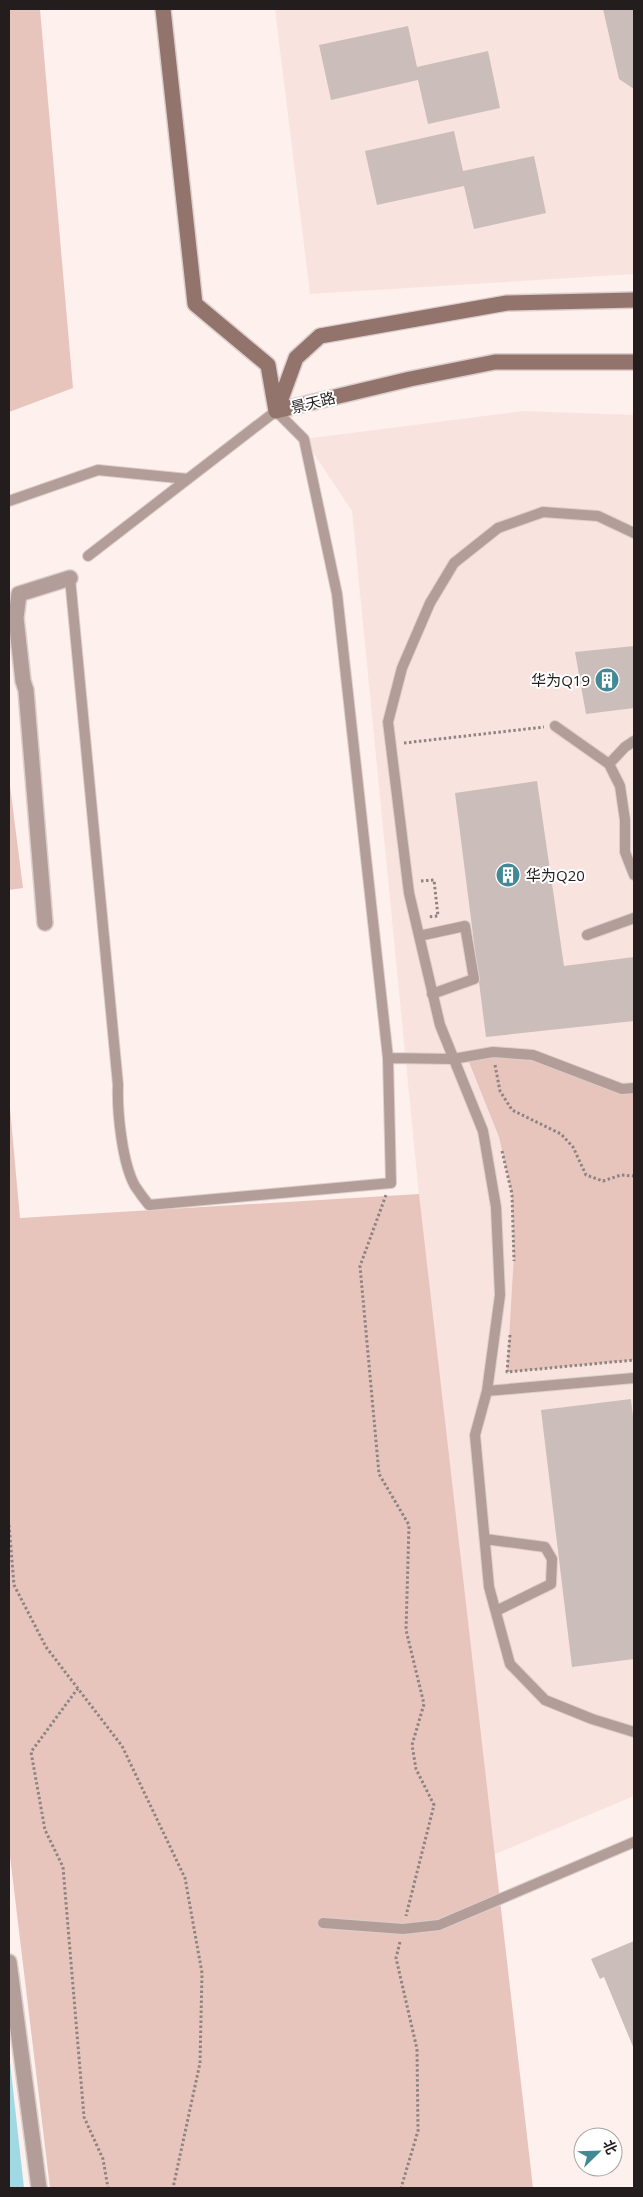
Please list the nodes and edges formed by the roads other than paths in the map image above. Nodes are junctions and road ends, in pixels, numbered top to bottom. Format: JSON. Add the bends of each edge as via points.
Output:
{"nodes":[{"id":1,"x":162,"y":9,"type":"edge"},
{"id":2,"x":634,"y":300,"type":"edge"},
{"id":3,"x":634,"y":362,"type":"edge"},
{"id":4,"x":276,"y":411,"type":"junction"},
{"id":5,"x":188,"y":479,"type":"junction"},
{"id":6,"x":9,"y":501,"type":"edge"},
{"id":7,"x":634,"y":533,"type":"edge"},
{"id":8,"x":88,"y":556,"type":"dead end"},
{"id":9,"x":70,"y":578,"type":"joint"},
{"id":10,"x":555,"y":726,"type":"road end"},
{"id":11,"x":634,"y":741,"type":"edge"},
{"id":12,"x":609,"y":764,"type":"junction"},
{"id":13,"x":634,"y":875,"type":"edge"},
{"id":14,"x":634,"y":918,"type":"edge"},
{"id":15,"x":45,"y":923,"type":"dead end"},
{"id":16,"x":588,"y":935,"type":"dead end"},
{"id":17,"x":420,"y":936,"type":"junction"},
{"id":18,"x":432,"y":994,"type":"junction"},
{"id":19,"x":388,"y":1058,"type":"junction"},
{"id":20,"x":454,"y":1060,"type":"junction"},
{"id":21,"x":634,"y":1088,"type":"edge"},
{"id":22,"x":634,"y":1378,"type":"edge"},
{"id":23,"x":487,"y":1391,"type":"junction"},
{"id":24,"x":485,"y":1539,"type":"junction"},
{"id":25,"x":496,"y":1611,"type":"junction"},
{"id":26,"x":634,"y":1732,"type":"edge"},
{"id":27,"x":634,"y":1842,"type":"edge"},
{"id":28,"x":324,"y":1923,"type":"dead end"},
{"id":29,"x":9,"y":1962,"type":"edge"},
{"id":30,"x":39,"y":2188,"type":"edge"}],
"edges":[{"from":1,"to":4,"type":"street","via":[[194,304],[268,365]]},
{"from":2,"to":4,"type":"street","name":"景天路","via":[[507,303],[320,336],[296,358]]},
{"from":3,"to":4,"type":"street","name":"景天路","via":[[495,362]]},
{"from":4,"to":5,"type":"lane"},
{"from":4,"to":19,"type":"lane","via":[[304,439],[337,594]]},
{"from":5,"to":6,"type":"lane","via":[[98,470]]},
{"from":5,"to":8,"type":"lane"},
{"from":7,"to":17,"type":"lane","via":[[598,516],[544,512],[498,528],[454,563],[430,602],[402,668],[388,722],[409,893]]},
{"from":9,"to":15,"type":"street","via":[[19,594],[16,618],[26,690]]},
{"from":9,"to":19,"type":"lane","via":[[118,1085],[117,1105],[126,1159],[134,1184],[148,1205],[391,1183]]},
{"from":10,"to":12,"type":"lane"},
{"from":11,"to":12,"type":"lane"},
{"from":12,"to":13,"type":"lane","via":[[620,786],[625,852]]},
{"from":14,"to":16,"type":"lane"},
{"from":17,"to":18,"type":"lane"},
{"from":17,"to":18,"type":"lane","via":[[465,926],[474,979]]},
{"from":18,"to":20,"type":"lane"},
{"from":19,"to":20,"type":"lane"},
{"from":20,"to":21,"type":"lane","via":[[493,1052],[533,1056],[622,1089]]},
{"from":20,"to":23,"type":"lane","via":[[482,1131],[496,1207],[500,1296]]},
{"from":22,"to":23,"type":"lane"},
{"from":23,"to":24,"type":"lane","via":[[475,1435]]},
{"from":24,"to":25,"type":"lane","via":[[489,1586]]},
{"from":24,"to":25,"type":"lane","via":[[545,1547],[552,1559],[552,1584]]},
{"from":25,"to":26,"type":"lane","via":[[510,1664],[544,1700]]},
{"from":27,"to":28,"type":"lane","via":[[439,1925],[403,1929]]},
{"from":29,"to":30,"type":"street"}]}
